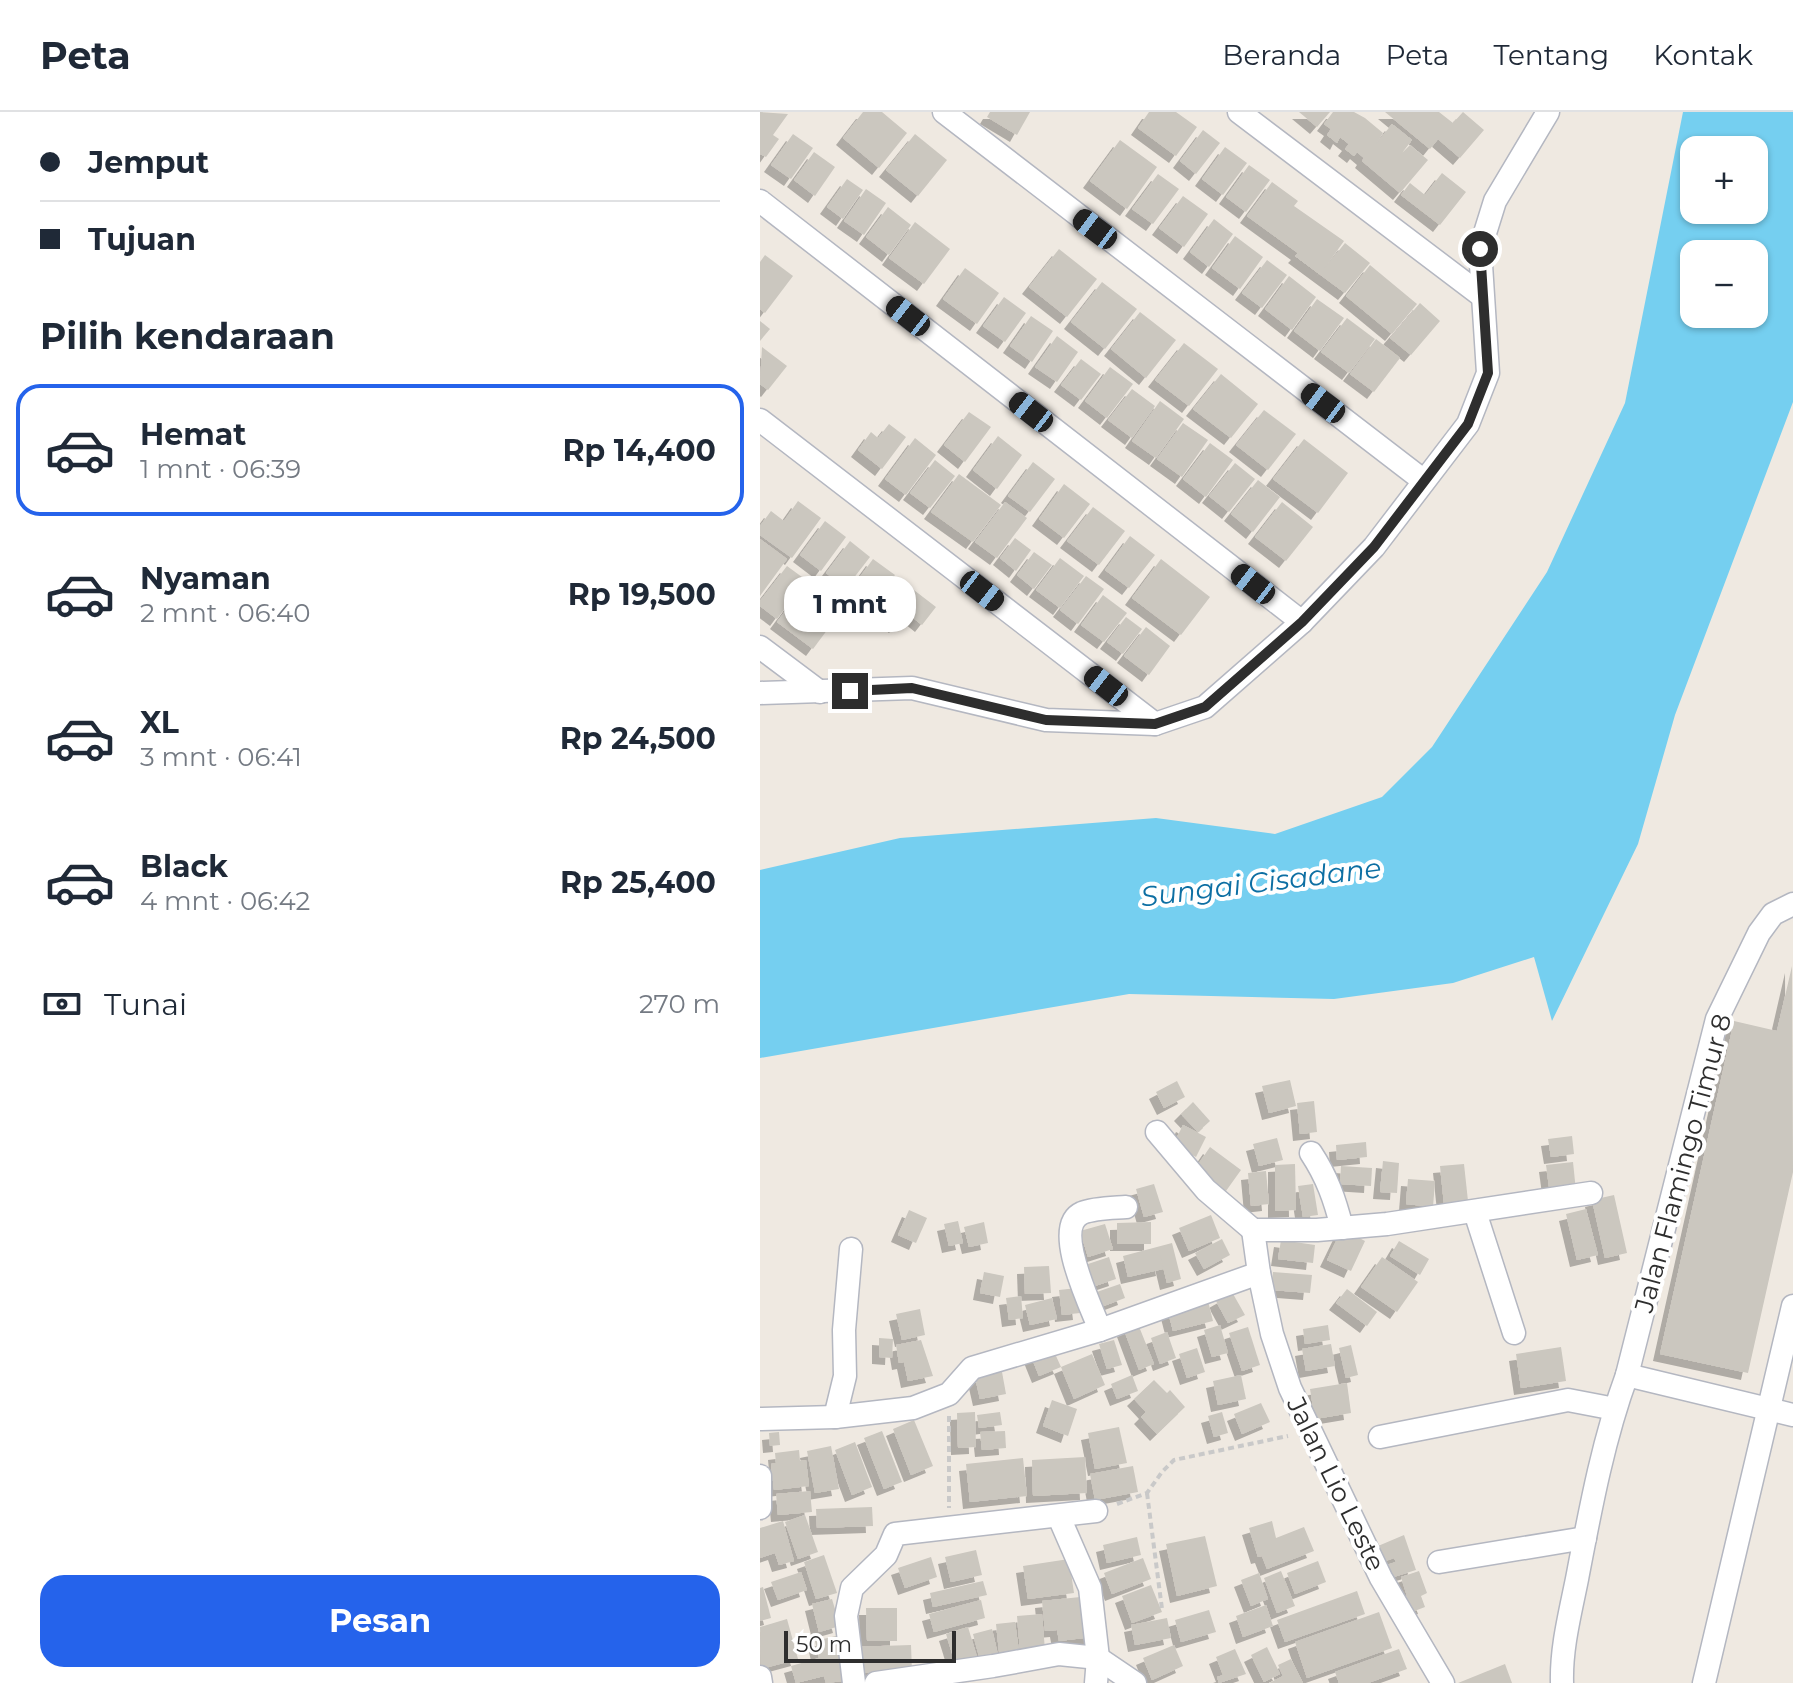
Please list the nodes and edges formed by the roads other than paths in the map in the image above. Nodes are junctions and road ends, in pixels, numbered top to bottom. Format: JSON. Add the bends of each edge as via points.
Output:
{"nodes":[{"id":1,"x":944,"y":112,"type":"edge"},
{"id":2,"x":1239,"y":112,"type":"edge"},
{"id":3,"x":1542,"y":115,"type":"edge"},
{"id":4,"x":760,"y":201,"type":"edge"},
{"id":5,"x":1482,"y":296,"type":"junction"},
{"id":6,"x":760,"y":420,"type":"edge"},
{"id":7,"x":1424,"y":481,"type":"junction"},
{"id":8,"x":1302,"y":622,"type":"junction"},
{"id":9,"x":760,"y":647,"type":"edge"},
{"id":10,"x":820,"y":692,"type":"junction"},
{"id":11,"x":760,"y":693,"type":"edge"},
{"id":12,"x":1155,"y":724,"type":"junction"},
{"id":13,"x":1783,"y":909,"type":"edge"},
{"id":14,"x":1157,"y":1132,"type":"dead end"},
{"id":15,"x":1311,"y":1153,"type":"dead end"},
{"id":16,"x":1591,"y":1193,"type":"dead end"},
{"id":17,"x":1126,"y":1207,"type":"dead end"},
{"id":18,"x":1475,"y":1212,"type":"junction"},
{"id":19,"x":1342,"y":1228,"type":"junction"},
{"id":20,"x":1253,"y":1230,"type":"junction"},
{"id":21,"x":851,"y":1249,"type":"dead end"},
{"id":22,"x":1259,"y":1273,"type":"junction"},
{"id":23,"x":1793,"y":1306,"type":"edge"},
{"id":24,"x":1100,"y":1330,"type":"junction"},
{"id":25,"x":1514,"y":1333,"type":"dead end"},
{"id":26,"x":1627,"y":1375,"type":"junction"},
{"id":27,"x":1769,"y":1408,"type":"junction"},
{"id":28,"x":1615,"y":1409,"type":"junction"},
{"id":29,"x":1793,"y":1415,"type":"edge"},
{"id":30,"x":835,"y":1417,"type":"junction"},
{"id":31,"x":760,"y":1419,"type":"edge"},
{"id":32,"x":1380,"y":1437,"type":"dead end"},
{"id":33,"x":760,"y":1476,"type":"edge"},
{"id":34,"x":760,"y":1508,"type":"edge"},
{"id":35,"x":1096,"y":1511,"type":"road end"},
{"id":36,"x":1059,"y":1517,"type":"junction"},
{"id":37,"x":1585,"y":1538,"type":"junction"},
{"id":38,"x":1439,"y":1562,"type":"dead end"},
{"id":39,"x":1098,"y":1658,"type":"junction"},
{"id":40,"x":994,"y":1675,"type":"edge"},
{"id":41,"x":760,"y":1677,"type":"edge"},
{"id":42,"x":761,"y":1683,"type":"edge"},
{"id":43,"x":854,"y":1683,"type":"edge"},
{"id":44,"x":876,"y":1683,"type":"edge"},
{"id":45,"x":1096,"y":1683,"type":"edge"},
{"id":46,"x":1135,"y":1683,"type":"edge"},
{"id":47,"x":1443,"y":1683,"type":"edge"},
{"id":48,"x":1562,"y":1683,"type":"edge"},
{"id":49,"x":1704,"y":1683,"type":"edge"}],
"edges":[{"from":1,"to":7,"type":"street"},
{"from":2,"to":5,"type":"street"},
{"from":3,"to":5,"type":"street","via":[[1495,201],[1480,249]]},
{"from":4,"to":8,"type":"street"},
{"from":5,"to":7,"type":"street","via":[[1488,373],[1468,424]]},
{"from":6,"to":12,"type":"street"},
{"from":7,"to":8,"type":"street","via":[[1374,547]]},
{"from":8,"to":12,"type":"street","via":[[1205,707]]},
{"from":9,"to":10,"type":"street"},
{"from":10,"to":11,"type":"street"},
{"from":10,"to":12,"type":"street","via":[[912,688],[1046,720]]},
{"from":13,"to":26,"type":"street","name":"Jalan Flamingo Timur 8","via":[[1759,933],[1717,1019]]},
{"from":14,"to":20,"type":"street","via":[[1206,1190]]},
{"from":15,"to":19,"type":"street","via":[[1333,1195]]},
{"from":16,"to":18,"type":"street"},
{"from":17,"to":24,"type":"street","via":[[1082,1212],[1070,1230],[1071,1253]]},
{"from":18,"to":19,"type":"street"},
{"from":18,"to":25,"type":"street"},
{"from":19,"to":20,"type":"street"},
{"from":20,"to":22,"type":"street","name":"Jalan Lio Leste"},
{"from":21,"to":30,"type":"street","via":[[845,1376]]},
{"from":22,"to":24,"type":"street"},
{"from":22,"to":47,"type":"street","name":"Jalan Lio Leste","via":[[1290,1388],[1381,1578]]},
{"from":23,"to":27,"type":"street"},
{"from":24,"to":30,"type":"street","via":[[972,1368],[949,1394],[913,1408]]},
{"from":26,"to":27,"type":"street"},
{"from":26,"to":28,"type":"street","name":"Jalan Flamingo Timur 8"},
{"from":27,"to":29,"type":"street"},
{"from":27,"to":49,"type":"street"},
{"from":28,"to":32,"type":"street","via":[[1568,1400]]},
{"from":28,"to":37,"type":"street","name":"Jalan Flamingo Timur 8"},
{"from":30,"to":31,"type":"street"},
{"from":33,"to":34,"type":"street"},
{"from":35,"to":36,"type":"street"},
{"from":36,"to":39,"type":"street","via":[[1090,1588]]},
{"from":36,"to":43,"type":"street","via":[[895,1534],[886,1555],[852,1588],[846,1616]]},
{"from":37,"to":38,"type":"street"},
{"from":37,"to":48,"type":"street","name":"Jalan Flamingo Timur 8"},
{"from":39,"to":40,"type":"street","via":[[1059,1654]]},
{"from":39,"to":45,"type":"street"},
{"from":39,"to":46,"type":"street"},
{"from":40,"to":44,"type":"street"},
{"from":41,"to":42,"type":"street"}]}
